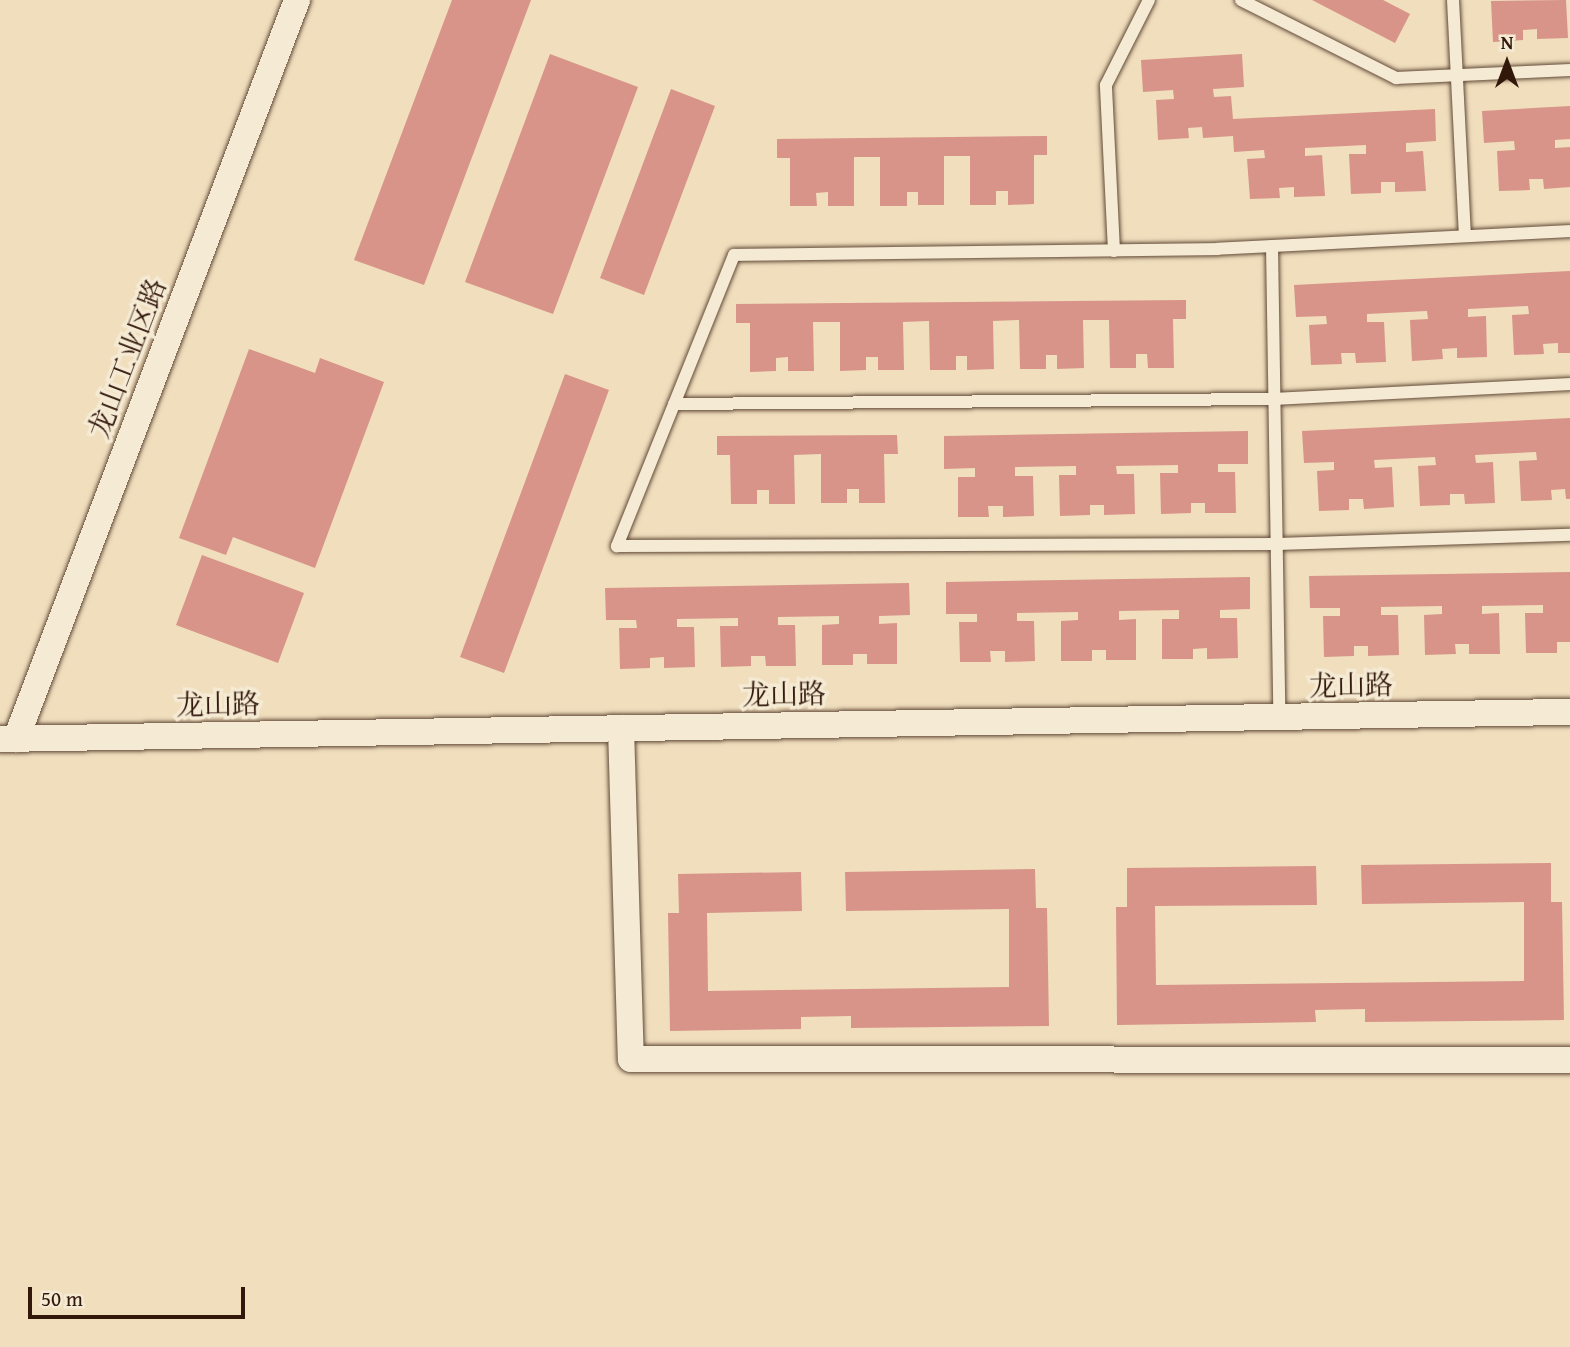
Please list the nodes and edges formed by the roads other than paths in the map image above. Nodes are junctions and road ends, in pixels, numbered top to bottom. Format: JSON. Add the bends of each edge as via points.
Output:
{"nodes":[{"id":1,"x":297,"y":0,"type":"edge"},
{"id":2,"x":1149,"y":0,"type":"edge"},
{"id":3,"x":1241,"y":0,"type":"edge"},
{"id":4,"x":1453,"y":0,"type":"edge"},
{"id":5,"x":1570,"y":70,"type":"edge"},
{"id":6,"x":1457,"y":75,"type":"junction"},
{"id":7,"x":1570,"y":231,"type":"edge"},
{"id":8,"x":1465,"y":236,"type":"junction"},
{"id":9,"x":1272,"y":246,"type":"junction"},
{"id":10,"x":1114,"y":251,"type":"junction"},
{"id":11,"x":1570,"y":384,"type":"edge"},
{"id":12,"x":1274,"y":399,"type":"junction"},
{"id":13,"x":674,"y":404,"type":"junction"},
{"id":14,"x":1570,"y":535,"type":"edge"},
{"id":15,"x":1277,"y":544,"type":"junction"},
{"id":16,"x":1570,"y":712,"type":"edge"},
{"id":17,"x":1279,"y":717,"type":"junction"},
{"id":18,"x":621,"y":729,"type":"junction"},
{"id":19,"x":8,"y":739,"type":"edge"},
{"id":20,"x":1570,"y":1060,"type":"edge"}],
"edges":[{"from":1,"to":19,"type":"street","name":"龙山工业区路"},
{"from":2,"to":10,"type":"lane","via":[[1105,85]]},
{"from":3,"to":6,"type":"lane","via":[[1396,78]]},
{"from":4,"to":6,"type":"lane"},
{"from":5,"to":6,"type":"lane"},
{"from":6,"to":8,"type":"lane"},
{"from":7,"to":8,"type":"lane"},
{"from":8,"to":9,"type":"lane"},
{"from":9,"to":10,"type":"lane"},
{"from":9,"to":12,"type":"lane"},
{"from":10,"to":13,"type":"lane","via":[[734,255]]},
{"from":11,"to":12,"type":"lane"},
{"from":12,"to":13,"type":"lane"},
{"from":12,"to":15,"type":"lane"},
{"from":13,"to":15,"type":"lane","via":[[617,546]]},
{"from":14,"to":15,"type":"lane"},
{"from":15,"to":17,"type":"lane"},
{"from":16,"to":17,"type":"street","name":"龙山路"},
{"from":17,"to":18,"type":"street","name":"龙山路"},
{"from":18,"to":19,"type":"street","name":"龙山路"},
{"from":18,"to":20,"type":"street","via":[[631,1059]]}]}
